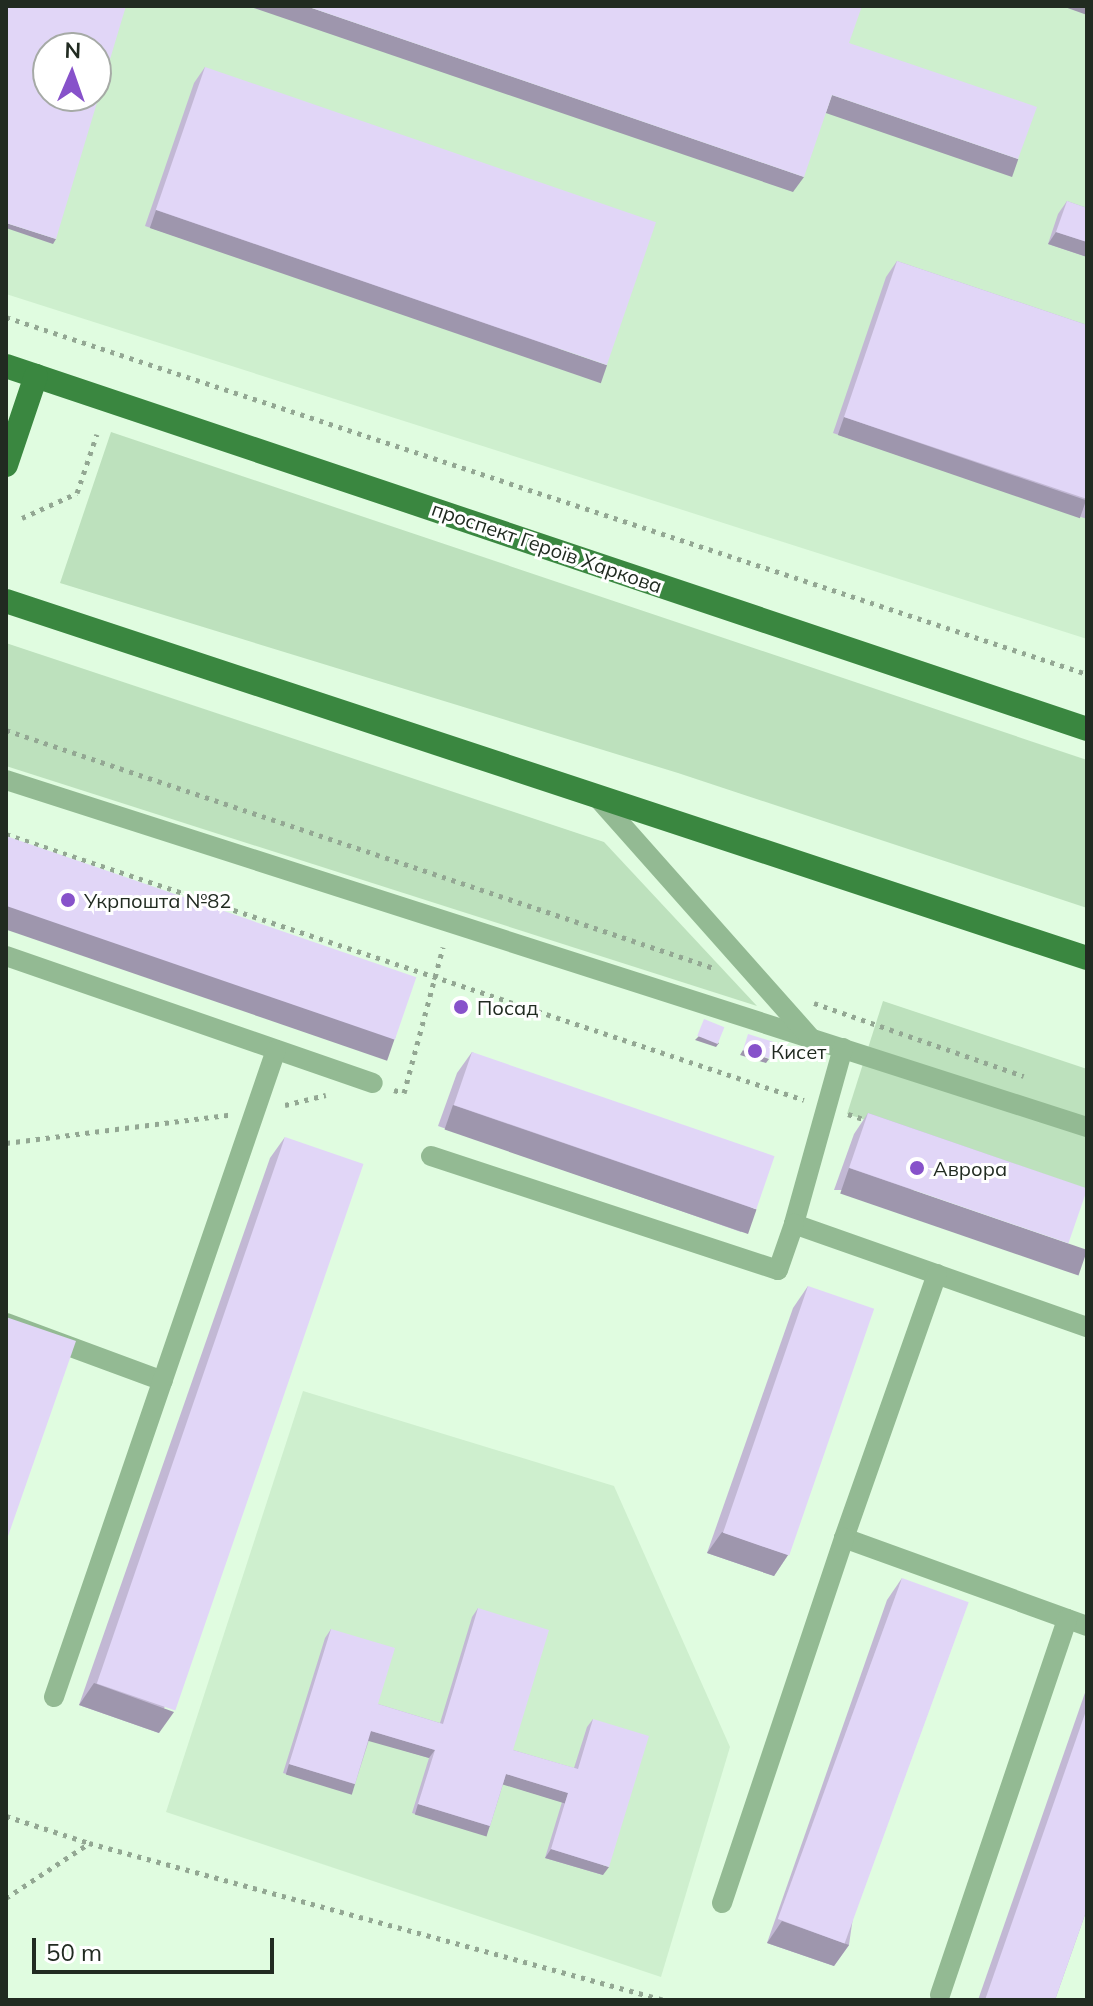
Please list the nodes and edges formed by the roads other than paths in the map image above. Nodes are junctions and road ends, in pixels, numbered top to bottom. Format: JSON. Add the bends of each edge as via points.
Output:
{"nodes":[{"id":1,"x":6,"y":366,"type":"edge"},
{"id":2,"x":36,"y":376,"type":"junction"},
{"id":3,"x":6,"y":465,"type":"edge"},
{"id":4,"x":6,"y":601,"type":"edge"},
{"id":5,"x":1087,"y":729,"type":"edge"},
{"id":6,"x":6,"y":780,"type":"edge"},
{"id":7,"x":596,"y":796,"type":"junction"},
{"id":8,"x":6,"y":956,"type":"edge"},
{"id":9,"x":1087,"y":958,"type":"edge"},
{"id":10,"x":810,"y":1037,"type":"junction"},
{"id":11,"x":843,"y":1048,"type":"junction"},
{"id":12,"x":276,"y":1050,"type":"junction"},
{"id":13,"x":373,"y":1083,"type":"road end"},
{"id":14,"x":1087,"y":1127,"type":"edge"},
{"id":15,"x":431,"y":1156,"type":"dead end"},
{"id":16,"x":794,"y":1224,"type":"junction"},
{"id":17,"x":937,"y":1274,"type":"junction"},
{"id":18,"x":6,"y":1323,"type":"edge"},
{"id":19,"x":1087,"y":1327,"type":"edge"},
{"id":20,"x":163,"y":1381,"type":"junction"},
{"id":21,"x":844,"y":1538,"type":"junction"},
{"id":22,"x":1067,"y":1619,"type":"junction"},
{"id":23,"x":1087,"y":1626,"type":"edge"},
{"id":24,"x":54,"y":1697,"type":"dead end"},
{"id":25,"x":722,"y":1903,"type":"dead end"},
{"id":26,"x":940,"y":1995,"type":"dead end"}],
"edges":[{"from":1,"to":2,"type":"main road","name":"проспект Героїв Харкова"},
{"from":2,"to":3,"type":"main road"},
{"from":2,"to":5,"type":"main road","name":"проспект Героїв Харкова"},
{"from":4,"to":7,"type":"main road"},
{"from":6,"to":10,"type":"lane"},
{"from":7,"to":9,"type":"main road"},
{"from":7,"to":10,"type":"lane"},
{"from":8,"to":12,"type":"lane"},
{"from":10,"to":11,"type":"lane"},
{"from":11,"to":14,"type":"lane"},
{"from":11,"to":16,"type":"lane"},
{"from":12,"to":13,"type":"lane"},
{"from":12,"to":20,"type":"lane"},
{"from":15,"to":16,"type":"lane","via":[[778,1270]]},
{"from":16,"to":17,"type":"lane"},
{"from":17,"to":19,"type":"lane"},
{"from":17,"to":21,"type":"lane"},
{"from":18,"to":20,"type":"lane"},
{"from":20,"to":24,"type":"lane"},
{"from":21,"to":22,"type":"lane"},
{"from":21,"to":25,"type":"lane"},
{"from":22,"to":23,"type":"lane"},
{"from":22,"to":26,"type":"lane"}]}
